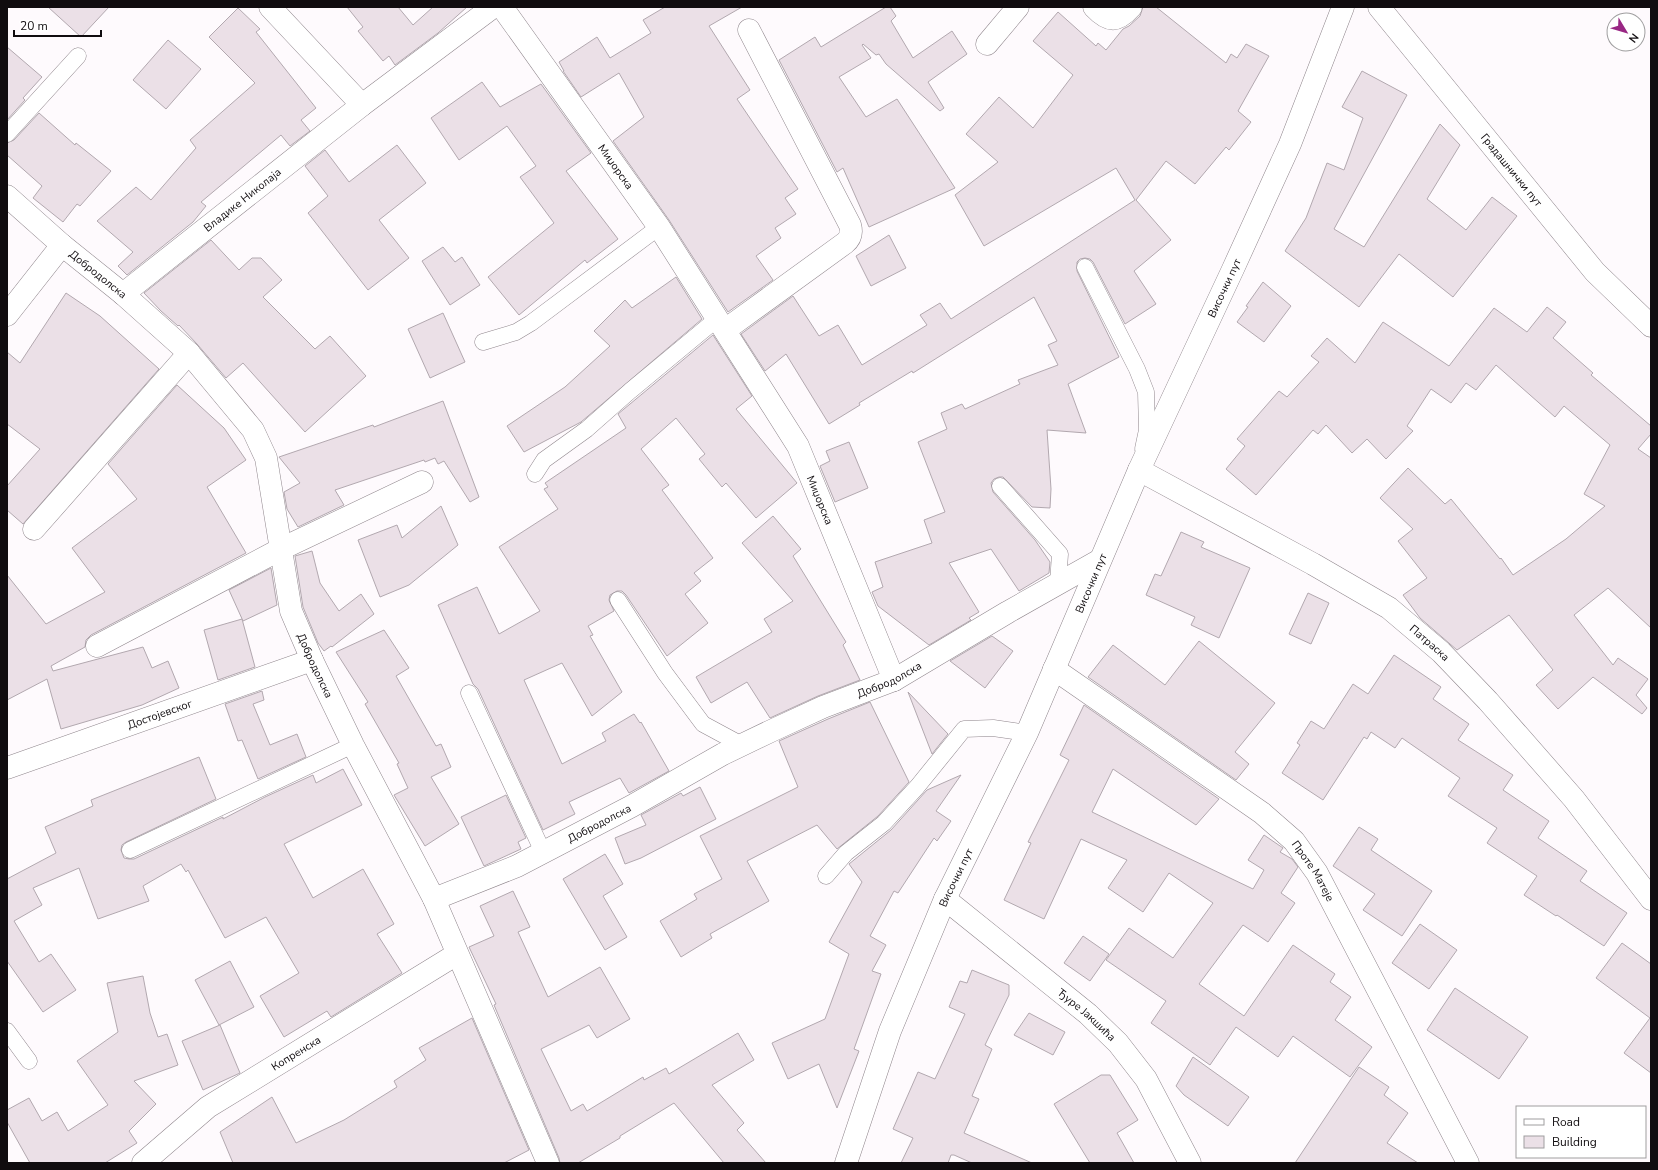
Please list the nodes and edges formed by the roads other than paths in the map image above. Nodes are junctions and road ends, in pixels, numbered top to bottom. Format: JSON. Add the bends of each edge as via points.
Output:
{"nodes":[{"id":1,"x":270,"y":7,"type":"edge"},
{"id":2,"x":493,"y":7,"type":"edge"},
{"id":3,"x":502,"y":7,"type":"edge"},
{"id":4,"x":1018,"y":7,"type":"edge"},
{"id":5,"x":1094,"y":7,"type":"edge"},
{"id":6,"x":1131,"y":7,"type":"edge"},
{"id":7,"x":1343,"y":7,"type":"edge"},
{"id":8,"x":1379,"y":7,"type":"edge"},
{"id":9,"x":749,"y":30,"type":"dead end"},
{"id":10,"x":987,"y":44,"type":"dead end"},
{"id":11,"x":78,"y":56,"type":"dead end"},
{"id":12,"x":362,"y":105,"type":"junction"},
{"id":13,"x":7,"y":134,"type":"edge"},
{"id":14,"x":7,"y":196,"type":"edge"},
{"id":15,"x":659,"y":228,"type":"junction"},
{"id":16,"x":62,"y":245,"type":"junction"},
{"id":17,"x":1085,"y":267,"type":"dead end"},
{"id":18,"x":124,"y":294,"type":"junction"},
{"id":19,"x":7,"y":315,"type":"edge"},
{"id":20,"x":721,"y":324,"type":"junction"},
{"id":21,"x":1651,"y":326,"type":"edge"},
{"id":22,"x":483,"y":342,"type":"dead end"},
{"id":23,"x":189,"y":353,"type":"junction"},
{"id":24,"x":1139,"y":470,"type":"junction"},
{"id":25,"x":535,"y":474,"type":"dead end"},
{"id":26,"x":422,"y":482,"type":"dead end"},
{"id":27,"x":1000,"y":486,"type":"dead end"},
{"id":28,"x":34,"y":529,"type":"dead end"},
{"id":29,"x":281,"y":549,"type":"junction"},
{"id":30,"x":1100,"y":560,"type":"junction"},
{"id":31,"x":1058,"y":583,"type":"junction"},
{"id":32,"x":618,"y":600,"type":"dead end"},
{"id":33,"x":97,"y":646,"type":"dead end"},
{"id":34,"x":312,"y":660,"type":"junction"},
{"id":35,"x":1054,"y":669,"type":"junction"},
{"id":36,"x":894,"y":680,"type":"junction"},
{"id":37,"x":469,"y":693,"type":"dead end"},
{"id":38,"x":1027,"y":733,"type":"junction"},
{"id":39,"x":353,"y":745,"type":"junction"},
{"id":40,"x":742,"y":745,"type":"junction"},
{"id":41,"x":7,"y":768,"type":"edge"},
{"id":42,"x":130,"y":850,"type":"dead end"},
{"id":43,"x":543,"y":852,"type":"junction"},
{"id":44,"x":826,"y":876,"type":"dead end"},
{"id":45,"x":434,"y":899,"type":"junction"},
{"id":46,"x":945,"y":899,"type":"junction"},
{"id":47,"x":1651,"y":899,"type":"edge"},
{"id":48,"x":457,"y":954,"type":"junction"},
{"id":49,"x":7,"y":1031,"type":"edge"},
{"id":50,"x":29,"y":1061,"type":"dead end"},
{"id":51,"x":143,"y":1163,"type":"edge"},
{"id":52,"x":548,"y":1163,"type":"edge"},
{"id":53,"x":846,"y":1163,"type":"edge"},
{"id":54,"x":1190,"y":1163,"type":"edge"},
{"id":55,"x":1468,"y":1163,"type":"edge"}],
"edges":[{"from":1,"to":12,"type":"street"},
{"from":2,"to":12,"type":"street","name":"Владике Николаја"},
{"from":3,"to":15,"type":"street","name":"Миџорска"},
{"from":4,"to":10,"type":"street"},
{"from":5,"to":6,"type":"street","via":[[1102,15],[1113,19],[1125,14]]},
{"from":7,"to":24,"type":"street","name":"Височки пут","via":[[1290,144]]},
{"from":8,"to":21,"type":"street","name":"Градашнички пут","via":[[1595,272]]},
{"from":9,"to":20,"type":"street","via":[[851,230],[845,243]]},
{"from":11,"to":13,"type":"lane"},
{"from":12,"to":18,"type":"street","name":"Владике Николаја"},
{"from":14,"to":16,"type":"street","name":"Добродолска"},
{"from":15,"to":20,"type":"street","name":"Миџорска"},
{"from":15,"to":22,"type":"lane","via":[[531,323],[516,332]]},
{"from":16,"to":18,"type":"street","name":"Добродолска"},
{"from":16,"to":19,"type":"street"},
{"from":17,"to":24,"type":"lane","via":[[1137,368],[1146,392],[1147,430]]},
{"from":18,"to":23,"type":"street","name":"Добродолска"},
{"from":20,"to":25,"type":"lane","via":[[630,391],[588,429],[544,460]]},
{"from":20,"to":36,"type":"street","name":"Миџорска","via":[[798,446]]},
{"from":23,"to":28,"type":"street"},
{"from":23,"to":29,"type":"street","name":"Добродолска","via":[[253,430],[266,458]]},
{"from":24,"to":30,"type":"street","name":"Височки пут"},
{"from":24,"to":47,"type":"street","name":"Патраска","via":[[1313,564],[1395,613],[1441,652],[1537,755]]},
{"from":26,"to":29,"type":"street"},
{"from":27,"to":31,"type":"lane","via":[[1060,554]]},
{"from":29,"to":33,"type":"street"},
{"from":29,"to":34,"type":"street","name":"Добродолска","via":[[291,611]]},
{"from":30,"to":31,"type":"street","name":"Добродолска"},
{"from":30,"to":35,"type":"street","name":"Височки пут"},
{"from":31,"to":36,"type":"street","name":"Добродолска"},
{"from":32,"to":40,"type":"lane","via":[[665,673],[703,724]]},
{"from":34,"to":39,"type":"street","name":"Добродолска"},
{"from":34,"to":41,"type":"street","name":"Достојевског"},
{"from":35,"to":38,"type":"street","name":"Височки пут"},
{"from":35,"to":55,"type":"street","name":"Проте Матеје","via":[[1262,813],[1294,841],[1317,873]]},
{"from":36,"to":40,"type":"street","name":"Добродолска","via":[[823,707]]},
{"from":37,"to":43,"type":"lane"},
{"from":38,"to":44,"type":"lane","via":[[993,728],[964,729],[884,824],[846,853]]},
{"from":38,"to":46,"type":"street","name":"Височки пут"},
{"from":39,"to":42,"type":"lane"},
{"from":39,"to":45,"type":"street","name":"Добродолска"},
{"from":40,"to":43,"type":"street","name":"Добродолска"},
{"from":43,"to":45,"type":"street","name":"Добродолска","via":[[516,866]]},
{"from":45,"to":48,"type":"street"},
{"from":46,"to":53,"type":"street","name":"Височки пут","via":[[890,1031]]},
{"from":46,"to":54,"type":"street","name":"Ђуре Јакшића","via":[[1088,1014],[1118,1043],[1146,1079]]},
{"from":48,"to":51,"type":"street","name":"Копренска","via":[[208,1107]]},
{"from":48,"to":52,"type":"street"},
{"from":49,"to":50,"type":"lane"}]}
